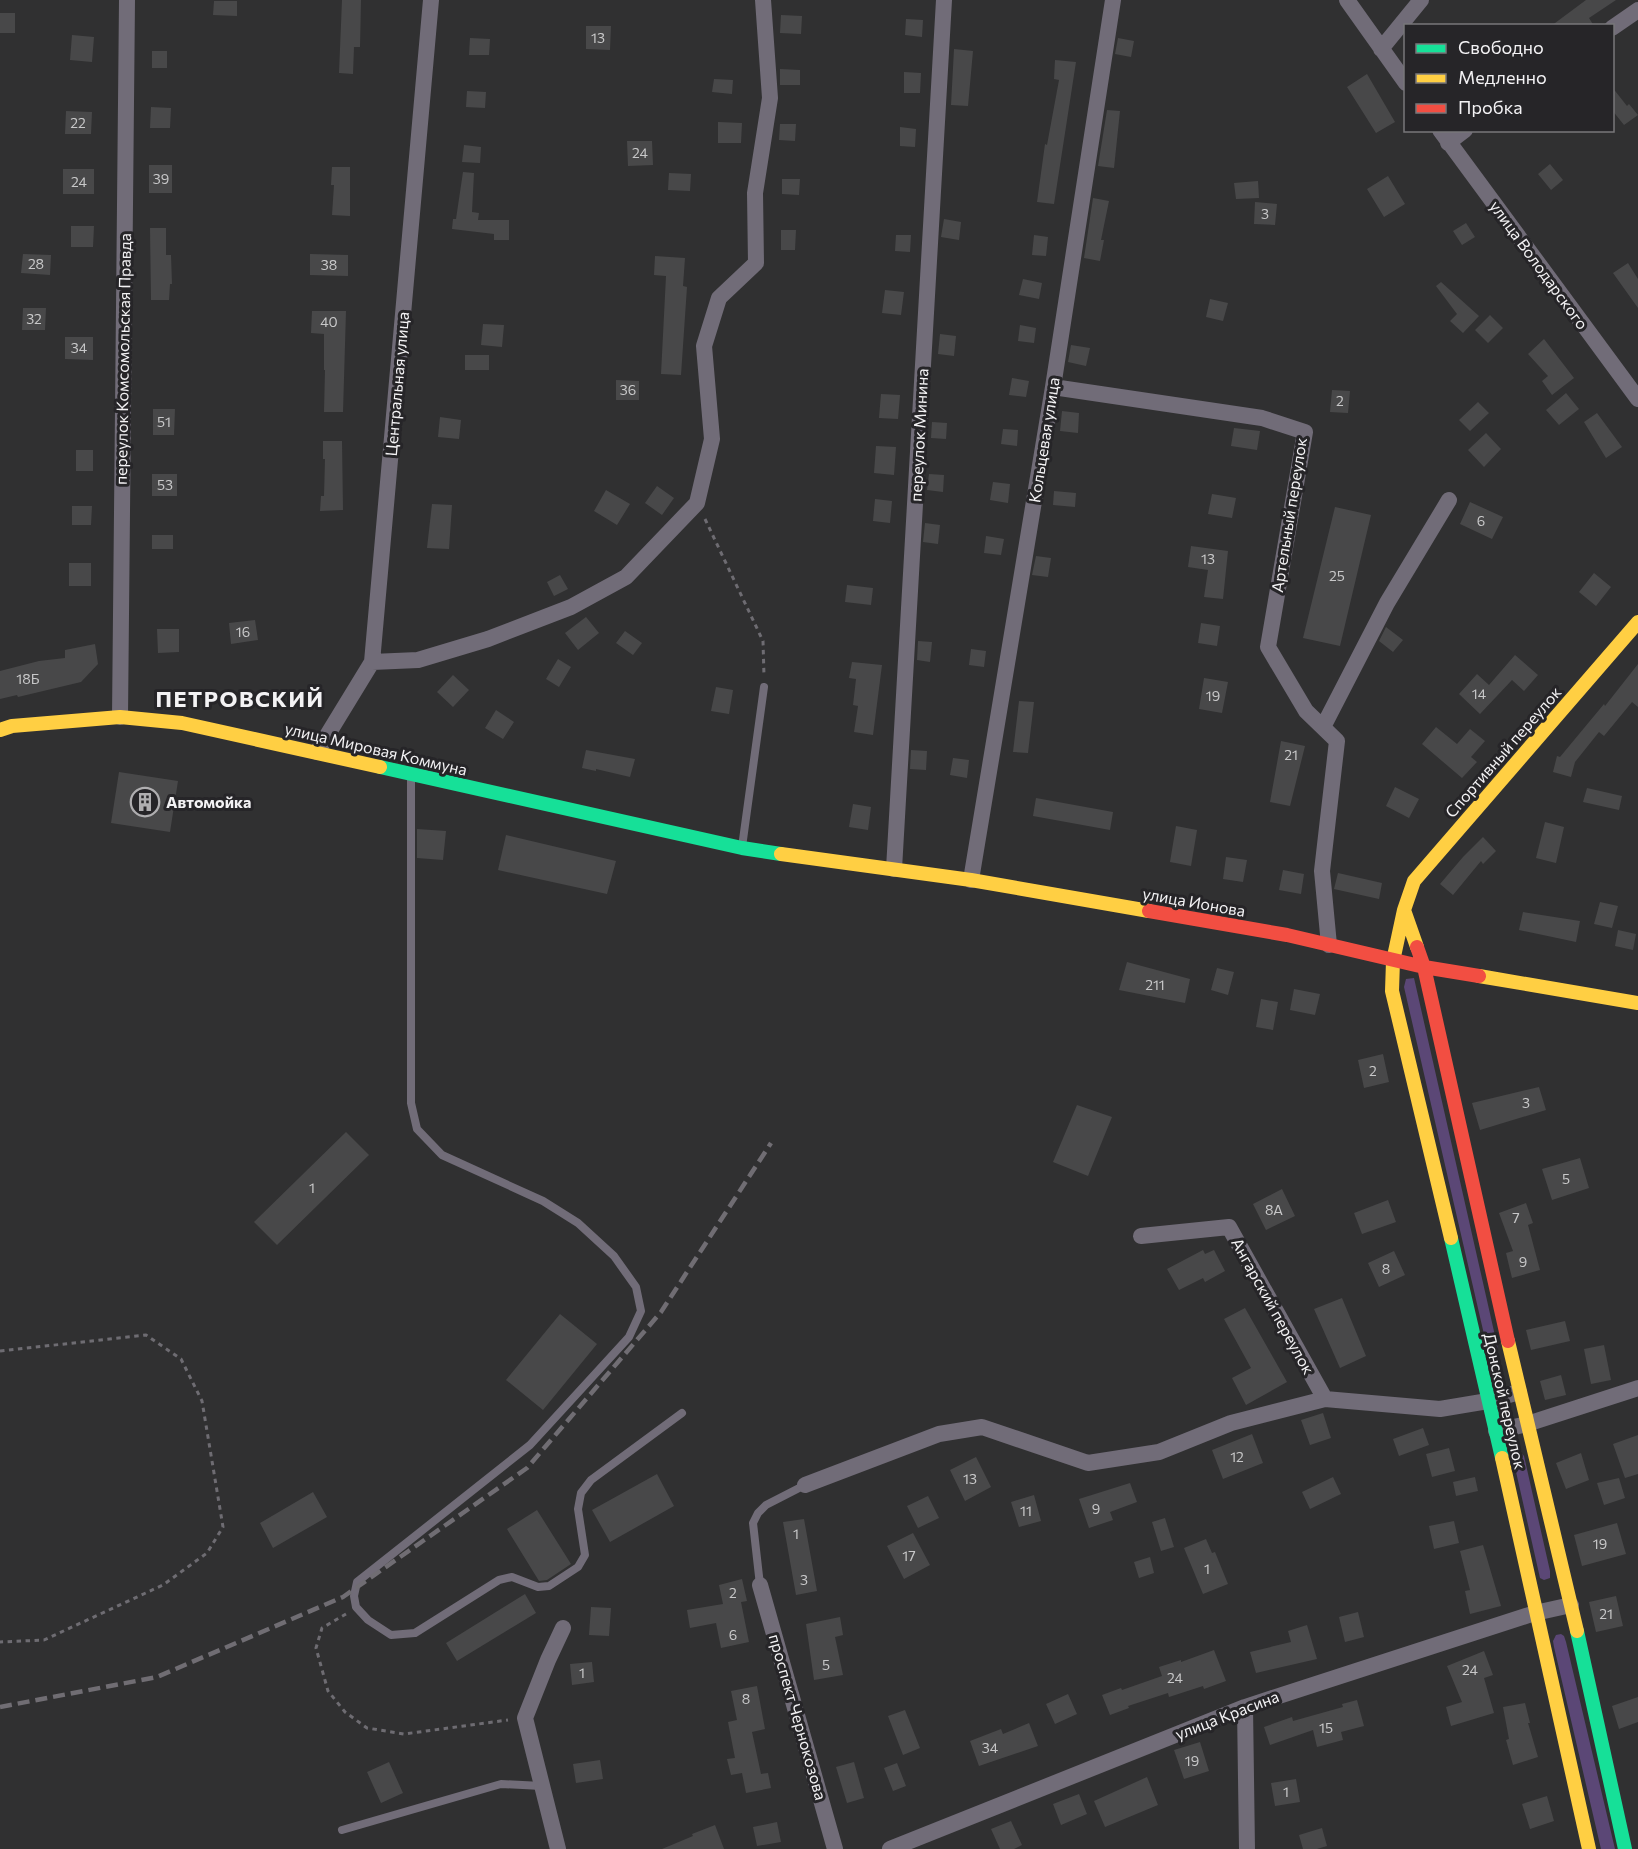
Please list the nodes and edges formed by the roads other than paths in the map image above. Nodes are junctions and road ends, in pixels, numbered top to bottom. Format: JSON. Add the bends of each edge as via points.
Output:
{"nodes":[{"id":1,"x":127,"y":0,"type":"edge"},
{"id":2,"x":431,"y":0,"type":"edge"},
{"id":3,"x":763,"y":0,"type":"edge"},
{"id":4,"x":944,"y":0,"type":"edge"},
{"id":5,"x":1113,"y":0,"type":"edge"},
{"id":6,"x":1347,"y":0,"type":"edge"},
{"id":7,"x":1421,"y":0,"type":"edge"},
{"id":8,"x":1638,"y":10,"type":"edge"},
{"id":9,"x":1614,"y":27,"type":"edge"},
{"id":10,"x":1381,"y":49,"type":"junction"},
{"id":11,"x":1404,"y":80,"type":"edge"},
{"id":12,"x":1459,"y":132,"type":"edge"},
{"id":13,"x":1444,"y":136,"type":"edge"},
{"id":14,"x":1053,"y":387,"type":"junction"},
{"id":15,"x":1638,"y":399,"type":"edge"},
{"id":16,"x":1449,"y":500,"type":"dead end"},
{"id":17,"x":1638,"y":622,"type":"edge"},
{"id":18,"x":372,"y":662,"type":"junction"},
{"id":19,"x":764,"y":687,"type":"road end"},
{"id":20,"x":120,"y":717,"type":"junction"},
{"id":21,"x":1323,"y":727,"type":"junction"},
{"id":22,"x":0,"y":730,"type":"edge"},
{"id":23,"x":317,"y":752,"type":"junction"},
{"id":24,"x":411,"y":773,"type":"junction"},
{"id":25,"x":742,"y":848,"type":"junction"},
{"id":26,"x":894,"y":869,"type":"junction"},
{"id":27,"x":971,"y":880,"type":"junction"},
{"id":28,"x":1404,"y":910,"type":"junction"},
{"id":29,"x":1329,"y":945,"type":"junction"},
{"id":30,"x":1393,"y":961,"type":"junction"},
{"id":31,"x":1424,"y":967,"type":"junction"},
{"id":32,"x":1638,"y":1003,"type":"edge"},
{"id":33,"x":1141,"y":1236,"type":"dead end"},
{"id":34,"x":1638,"y":1388,"type":"edge"},
{"id":35,"x":1519,"y":1392,"type":"junction"},
{"id":36,"x":1325,"y":1399,"type":"junction"},
{"id":37,"x":1488,"y":1401,"type":"junction"},
{"id":38,"x":682,"y":1413,"type":"dead end"},
{"id":39,"x":1527,"y":1424,"type":"junction"},
{"id":40,"x":1496,"y":1431,"type":"junction"},
{"id":41,"x":805,"y":1485,"type":"joint"},
{"id":42,"x":760,"y":1585,"type":"joint"},
{"id":43,"x":1571,"y":1605,"type":"junction"},
{"id":44,"x":1535,"y":1613,"type":"junction"},
{"id":45,"x":563,"y":1628,"type":"dead end"},
{"id":46,"x":1245,"y":1707,"type":"junction"},
{"id":47,"x":542,"y":1786,"type":"junction"},
{"id":48,"x":342,"y":1830,"type":"dead end"},
{"id":49,"x":558,"y":1849,"type":"edge"},
{"id":50,"x":835,"y":1849,"type":"edge"},
{"id":51,"x":890,"y":1849,"type":"edge"},
{"id":52,"x":1247,"y":1849,"type":"edge"},
{"id":53,"x":1589,"y":1849,"type":"edge"},
{"id":54,"x":1625,"y":1849,"type":"edge"}],
"edges":[{"from":1,"to":20,"type":"street","name":"переулок Комсомольская Правда"},
{"from":2,"to":18,"type":"street","name":"Центральная улица"},
{"from":3,"to":18,"type":"street","via":[[770,98],[756,193],[756,263],[719,298],[704,346],[712,439],[697,503],[626,577],[571,608],[418,660]]},
{"from":4,"to":26,"type":"street","name":"переулок Минина"},
{"from":5,"to":14,"type":"street","name":"Кольцевая улица"},
{"from":6,"to":10,"type":"street"},
{"from":7,"to":10,"type":"street"},
{"from":8,"to":9,"type":"street"},
{"from":10,"to":11,"type":"street"},
{"from":12,"to":13,"type":"street"},
{"from":13,"to":15,"type":"street","name":"улица Володарского"},
{"from":14,"to":21,"type":"street","name":"Артельный переулок","via":[[1262,418],[1305,432],[1268,647],[1306,711]]},
{"from":14,"to":27,"type":"street","name":"Кольцевая улица"},
{"from":16,"to":21,"type":"street","via":[[1387,603]]},
{"from":17,"to":28,"type":"main road","name":"Спортивный переулок","via":[[1414,881]]},
{"from":18,"to":23,"type":"street","name":"Центральная улица"},
{"from":19,"to":25,"type":"lane"},
{"from":20,"to":22,"type":"main road","name":"улица Мировая Коммуна"},
{"from":20,"to":23,"type":"main road","name":"улица Мировая Коммуна","via":[[182,723]]},
{"from":21,"to":29,"type":"street","name":"Артельный переулок","via":[[1337,741],[1322,871]]},
{"from":23,"to":24,"type":"main road","name":"улица Мировая Коммуна"},
{"from":24,"to":25,"type":"main road","name":"улица Мировая Коммуна"},
{"from":24,"to":38,"type":"lane","via":[[411,1103],[417,1129],[442,1155],[543,1201],[578,1223],[614,1256],[636,1287],[641,1311],[629,1337],[530,1445],[357,1582],[356,1607],[391,1635],[415,1633],[499,1580],[512,1577],[537,1587],[549,1586],[578,1567],[585,1555],[578,1509],[581,1493],[591,1480]]},
{"from":25,"to":26,"type":"main road","name":"улица Ионова"},
{"from":26,"to":27,"type":"main road","name":"улица Ионова"},
{"from":27,"to":29,"type":"main road","name":"улица Ионова"},
{"from":28,"to":30,"type":"main road","name":"Спортивный переулок"},
{"from":28,"to":31,"type":"main road"},
{"from":29,"to":30,"type":"main road","name":"улица Ионова"},
{"from":30,"to":31,"type":"main road","name":"улица Ионова"},
{"from":30,"to":37,"type":"main road","name":"Донской переулок","via":[[1392,991]]},
{"from":31,"to":32,"type":"main road","name":"улица Ионова"},
{"from":31,"to":35,"type":"main road","name":"Донской переулок"},
{"from":33,"to":36,"type":"street","name":"Ангарский переулок","via":[[1229,1227]]},
{"from":34,"to":39,"type":"street"},
{"from":35,"to":37,"type":"street"},
{"from":35,"to":39,"type":"main road","name":"Донской переулок"},
{"from":36,"to":37,"type":"street","via":[[1440,1408]]},
{"from":36,"to":41,"type":"street","via":[[1231,1423],[1159,1452],[1088,1463],[982,1427],[939,1434]]},
{"from":37,"to":40,"type":"main road","name":"Донской переулок"},
{"from":39,"to":40,"type":"street"},
{"from":39,"to":43,"type":"main road","name":"Донской переулок"},
{"from":40,"to":44,"type":"main road","name":"Донской переулок"},
{"from":41,"to":42,"type":"lane","via":[[766,1505],[753,1523]]},
{"from":42,"to":50,"type":"street","name":"проспект Чернокозова"},
{"from":43,"to":44,"type":"street","name":"улица Красина"},
{"from":43,"to":54,"type":"main road","name":"Донской переулок"},
{"from":44,"to":46,"type":"street","name":"улица Красина"},
{"from":44,"to":53,"type":"main road","name":"Донской переулок"},
{"from":45,"to":47,"type":"street","via":[[525,1718]]},
{"from":46,"to":51,"type":"street","name":"улица Красина"},
{"from":46,"to":52,"type":"street"},
{"from":47,"to":48,"type":"lane","via":[[501,1784]]},
{"from":47,"to":49,"type":"street"}]}
